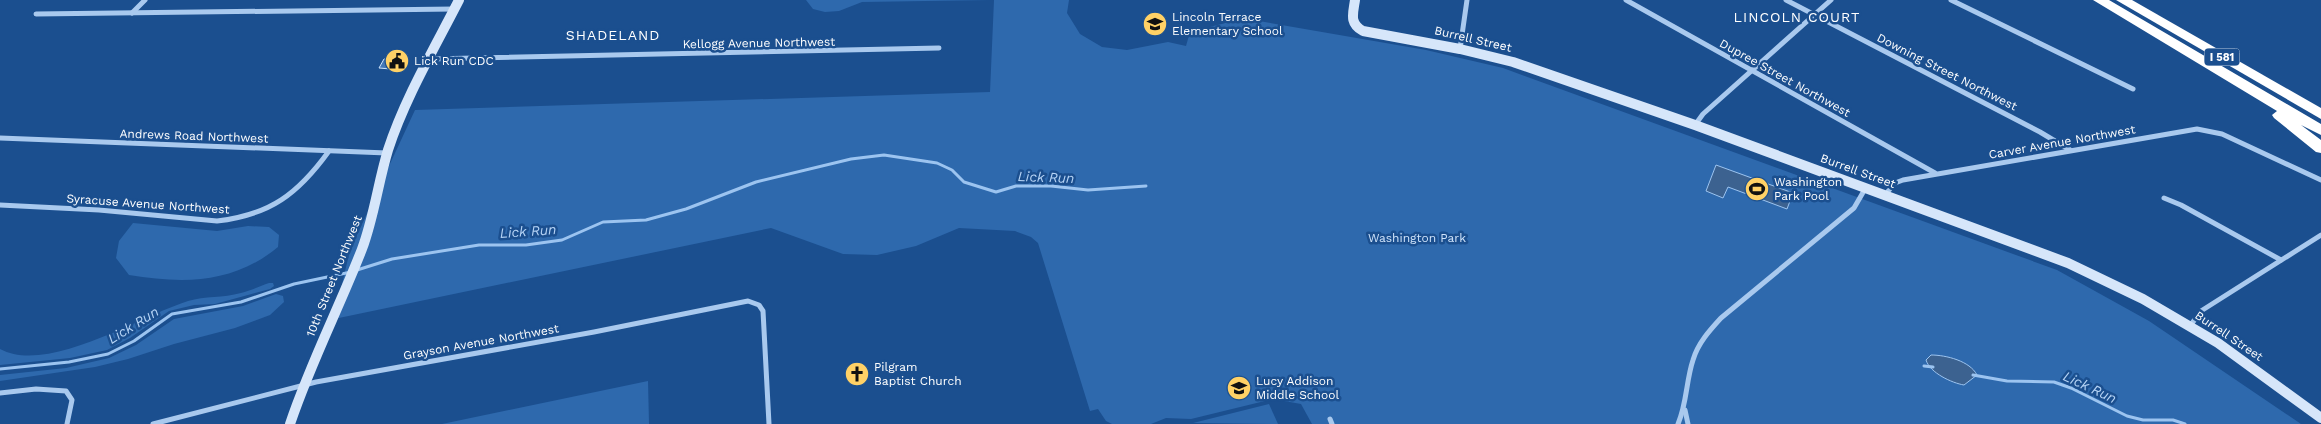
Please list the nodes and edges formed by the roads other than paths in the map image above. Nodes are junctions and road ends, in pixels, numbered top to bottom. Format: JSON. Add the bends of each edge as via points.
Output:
{"nodes":[{"id":1,"x":145,"y":0,"type":"edge"},
{"id":2,"x":1355,"y":0,"type":"edge"},
{"id":3,"x":1467,"y":0,"type":"edge"},
{"id":4,"x":1626,"y":0,"type":"edge"},
{"id":5,"x":1786,"y":0,"type":"edge"},
{"id":6,"x":1831,"y":0,"type":"edge"},
{"id":7,"x":1951,"y":0,"type":"edge"},
{"id":8,"x":2099,"y":0,"type":"edge"},
{"id":9,"x":2122,"y":0,"type":"edge"},
{"id":10,"x":457,"y":4,"type":"edge"},
{"id":11,"x":132,"y":13,"type":"junction"},
{"id":12,"x":36,"y":14,"type":"dead end"},
{"id":13,"x":1814,"y":15,"type":"junction"},
{"id":14,"x":2194,"y":40,"type":"junction"},
{"id":15,"x":939,"y":48,"type":"dead end"},
{"id":16,"x":1460,"y":49,"type":"junction"},
{"id":17,"x":429,"y":59,"type":"junction"},
{"id":18,"x":1751,"y":70,"type":"junction"},
{"id":19,"x":2229,"y":76,"type":"junction"},
{"id":20,"x":2133,"y":89,"type":"dead end"},
{"id":21,"x":2321,"y":104,"type":"edge"},
{"id":22,"x":2321,"y":114,"type":"edge"},
{"id":23,"x":1695,"y":125,"type":"junction"},
{"id":24,"x":2321,"y":130,"type":"edge"},
{"id":25,"x":0,"y":138,"type":"edge"},
{"id":26,"x":2321,"y":148,"type":"edge"},
{"id":27,"x":2071,"y":150,"type":"junction"},
{"id":28,"x":329,"y":151,"type":"junction"},
{"id":29,"x":388,"y":152,"type":"junction"},
{"id":30,"x":1935,"y":174,"type":"junction"},
{"id":31,"x":2321,"y":180,"type":"edge"},
{"id":32,"x":1865,"y":188,"type":"junction"},
{"id":33,"x":1885,"y":196,"type":"junction"},
{"id":34,"x":2164,"y":198,"type":"dead end"},
{"id":35,"x":0,"y":205,"type":"edge"},
{"id":36,"x":2321,"y":235,"type":"edge"},
{"id":37,"x":2281,"y":260,"type":"junction"},
{"id":38,"x":2190,"y":326,"type":"junction"},
{"id":39,"x":302,"y":385,"type":"junction"},
{"id":40,"x":0,"y":393,"type":"edge"},
{"id":41,"x":1685,"y":410,"type":"junction"},
{"id":42,"x":2321,"y":418,"type":"edge"},
{"id":43,"x":67,"y":424,"type":"edge"},
{"id":44,"x":153,"y":424,"type":"edge"},
{"id":45,"x":290,"y":424,"type":"edge"},
{"id":46,"x":769,"y":424,"type":"edge"},
{"id":47,"x":1678,"y":424,"type":"edge"},
{"id":48,"x":1688,"y":424,"type":"edge"}],
"edges":[{"from":1,"to":11,"type":"street"},
{"from":2,"to":16,"type":"street","name":"Burrell Street","via":[[1352,20],[1360,30]]},
{"from":3,"to":16,"type":"street"},
{"from":4,"to":18,"type":"street","name":"Dupree Street Northwest"},
{"from":5,"to":13,"type":"street","name":"Downing Street Northwest"},
{"from":6,"to":13,"type":"street"},
{"from":7,"to":20,"type":"street"},
{"from":8,"to":19,"type":"highway","number":"I 581"},
{"from":9,"to":14,"type":"highway","number":"I 581"},
{"from":10,"to":11,"type":"street"},
{"from":10,"to":17,"type":"street","name":"10th Street Northwest"},
{"from":11,"to":12,"type":"street"},
{"from":13,"to":18,"type":"street"},
{"from":13,"to":27,"type":"street","name":"Downing Street Northwest"},
{"from":14,"to":21,"type":"highway"},
{"from":14,"to":22,"type":"highway","number":"I 581"},
{"from":15,"to":17,"type":"street","name":"Kellogg Avenue Northwest"},
{"from":16,"to":23,"type":"street","name":"Burrell Street","via":[[1512,62]]},
{"from":17,"to":29,"type":"street","name":"10th Street Northwest"},
{"from":18,"to":23,"type":"street"},
{"from":18,"to":30,"type":"street","name":"Dupree Street Northwest"},
{"from":19,"to":24,"type":"highway","number":"I 581"},
{"from":19,"to":26,"type":"highway"},
{"from":23,"to":32,"type":"street","name":"Burrell Street"},
{"from":25,"to":28,"type":"street","name":"Andrews Road Northwest"},
{"from":27,"to":30,"type":"street","name":"Carver Avenue Northwest"},
{"from":27,"to":31,"type":"street","name":"Carver Avenue Northwest","via":[[2197,129],[2222,134]]},
{"from":28,"to":29,"type":"street","name":"Andrews Road Northwest"},
{"from":28,"to":35,"type":"street","name":"Syracuse Avenue Northwest","via":[[291,196],[264,211],[233,220]]},
{"from":29,"to":39,"type":"street","name":"10th Street Northwest","via":[[376,210],[363,247]]},
{"from":30,"to":33,"type":"street","name":"Carver Avenue Northwest","via":[[1903,180],[1890,188]]},
{"from":32,"to":33,"type":"street","name":"Burrell Street"},
{"from":32,"to":41,"type":"street","via":[[1854,208],[1709,331],[1692,360]]},
{"from":33,"to":38,"type":"street","name":"Burrell Street","via":[[2068,263]]},
{"from":34,"to":37,"type":"street"},
{"from":36,"to":37,"type":"street"},
{"from":37,"to":38,"type":"street","via":[[2201,311]]},
{"from":38,"to":42,"type":"street","name":"Burrell Street"},
{"from":39,"to":44,"type":"street","name":"Grayson Avenue Northwest"},
{"from":39,"to":45,"type":"street","name":"10th Street Northwest"},
{"from":39,"to":46,"type":"street","name":"Grayson Avenue Northwest","via":[[748,301],[762,308]]},
{"from":40,"to":43,"type":"street","via":[[36,389],[66,392],[72,400]]},
{"from":41,"to":47,"type":"street"},
{"from":41,"to":48,"type":"street"}]}
